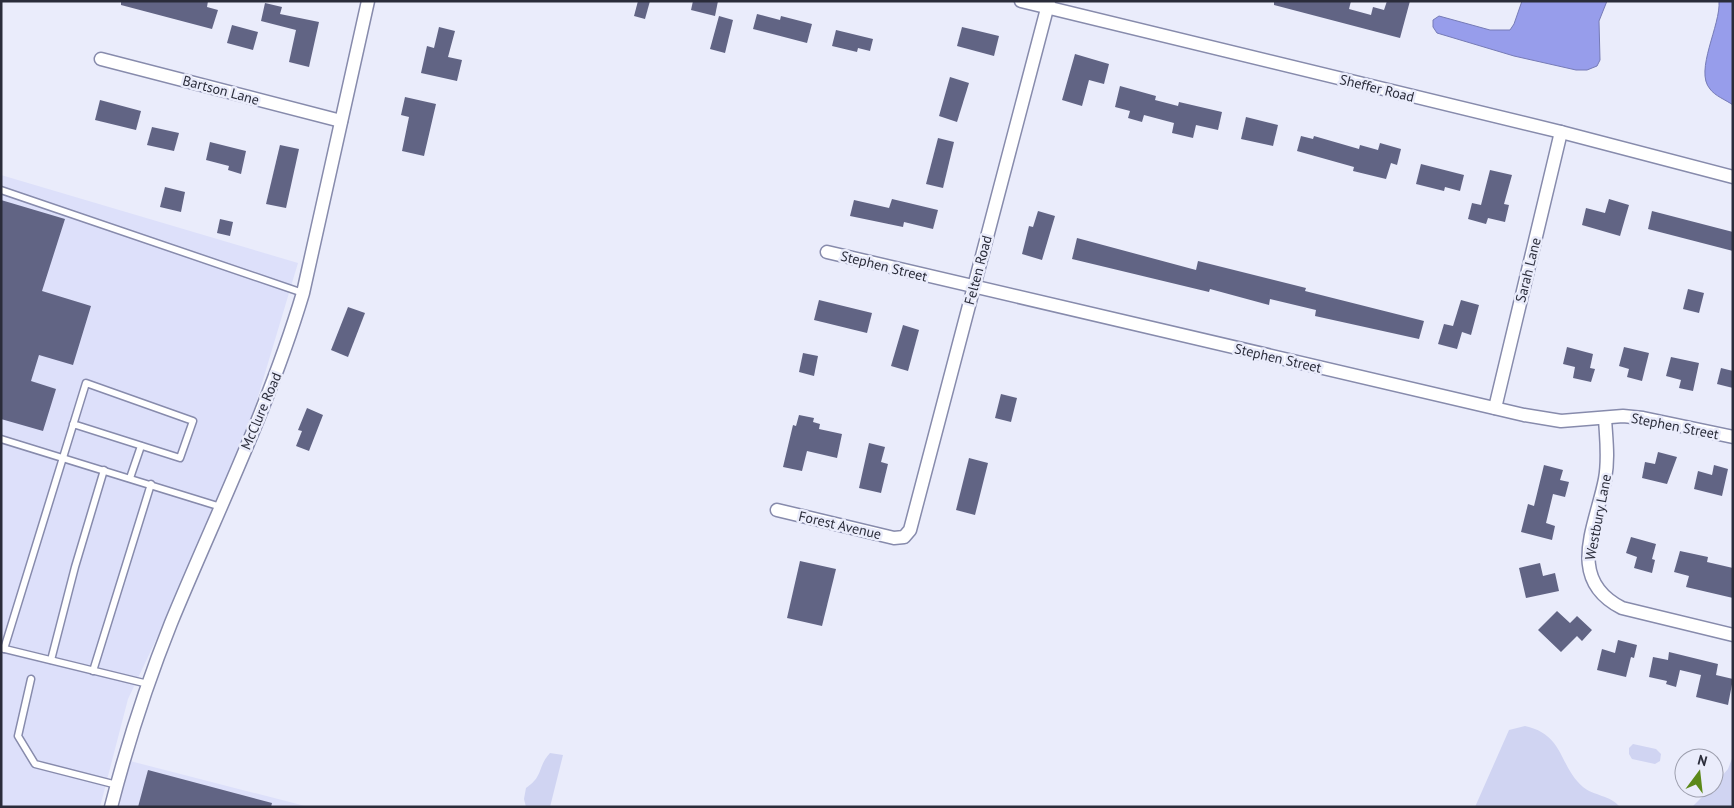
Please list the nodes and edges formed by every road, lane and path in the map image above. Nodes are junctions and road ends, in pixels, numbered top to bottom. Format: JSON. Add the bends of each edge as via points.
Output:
{"nodes":[{"id":1,"x":368,"y":1,"type":"edge"},
{"id":2,"x":1021,"y":1,"type":"edge"},
{"id":3,"x":1048,"y":4,"type":"edge"},
{"id":4,"x":101,"y":59,"type":"dead end"},
{"id":5,"x":341,"y":121,"type":"junction"},
{"id":6,"x":1561,"y":132,"type":"junction"},
{"id":7,"x":1733,"y":177,"type":"edge"},
{"id":8,"x":1,"y":190,"type":"edge"},
{"id":9,"x":827,"y":252,"type":"dead end"},
{"id":10,"x":973,"y":288,"type":"junction"},
{"id":11,"x":303,"y":293,"type":"junction"},
{"id":12,"x":1495,"y":408,"type":"junction"},
{"id":13,"x":1604,"y":418,"type":"junction"},
{"id":14,"x":73,"y":424,"type":"junction"},
{"id":15,"x":1733,"y":437,"type":"edge"},
{"id":16,"x":2,"y":440,"type":"edge"},
{"id":17,"x":141,"y":446,"type":"junction"},
{"id":18,"x":63,"y":457,"type":"junction"},
{"id":19,"x":104,"y":470,"type":"junction"},
{"id":20,"x":130,"y":478,"type":"junction"},
{"id":21,"x":151,"y":484,"type":"junction"},
{"id":22,"x":221,"y":507,"type":"junction"},
{"id":23,"x":777,"y":510,"type":"dead end"},
{"id":24,"x":904,"y":537,"type":"joint"},
{"id":25,"x":1733,"y":634,"type":"edge"},
{"id":26,"x":3,"y":649,"type":"edge"},
{"id":27,"x":51,"y":660,"type":"junction"},
{"id":28,"x":93,"y":671,"type":"junction"},
{"id":29,"x":31,"y":679,"type":"dead end"},
{"id":30,"x":148,"y":684,"type":"junction"},
{"id":31,"x":117,"y":785,"type":"junction"},
{"id":32,"x":112,"y":807,"type":"edge"}],
"edges":[{"from":1,"to":5,"type":"street","name":"McClure Road"},
{"from":2,"to":3,"type":"street","name":"Sheffer Road"},
{"from":3,"to":6,"type":"street","name":"Sheffer Road"},
{"from":3,"to":10,"type":"street","name":"Felten Road"},
{"from":4,"to":5,"type":"street","name":"Bartson Lane"},
{"from":5,"to":11,"type":"street","name":"McClure Road"},
{"from":6,"to":7,"type":"street","name":"Sheffer Road"},
{"from":6,"to":12,"type":"street","name":"Sarah Lane"},
{"from":8,"to":11,"type":"lane"},
{"from":9,"to":10,"type":"street","name":"Stephen Street"},
{"from":10,"to":12,"type":"street","name":"Stephen Street"},
{"from":10,"to":24,"type":"street","name":"Felten Road","via":[[910,530]]},
{"from":11,"to":22,"type":"street","name":"McClure Road","via":[[280,367]]},
{"from":12,"to":13,"type":"street","name":"Stephen Street","via":[[1562,420]]},
{"from":13,"to":15,"type":"street","name":"Stephen Street","via":[[1643,418]]},
{"from":13,"to":25,"type":"street","name":"Westbury Lane","via":[[1608,459],[1587,559],[1593,583],[1611,602],[1622,608]]},
{"from":14,"to":17,"type":"lane"},
{"from":14,"to":17,"type":"lane","via":[[86,384],[193,421],[180,458]]},
{"from":14,"to":18,"type":"lane"},
{"from":16,"to":18,"type":"lane"},
{"from":17,"to":20,"type":"lane"},
{"from":18,"to":19,"type":"lane"},
{"from":18,"to":26,"type":"lane"},
{"from":19,"to":20,"type":"lane"},
{"from":19,"to":27,"type":"lane"},
{"from":20,"to":21,"type":"lane"},
{"from":21,"to":22,"type":"lane"},
{"from":21,"to":28,"type":"lane"},
{"from":22,"to":30,"type":"street","name":"McClure Road"},
{"from":23,"to":24,"type":"street","name":"Forest Avenue","via":[[894,538]]},
{"from":26,"to":27,"type":"lane"},
{"from":27,"to":28,"type":"lane"},
{"from":28,"to":30,"type":"lane"},
{"from":29,"to":31,"type":"lane","via":[[18,736],[35,764]]},
{"from":30,"to":31,"type":"street","name":"McClure Road"},
{"from":31,"to":32,"type":"street","name":"McClure Road"}]}
